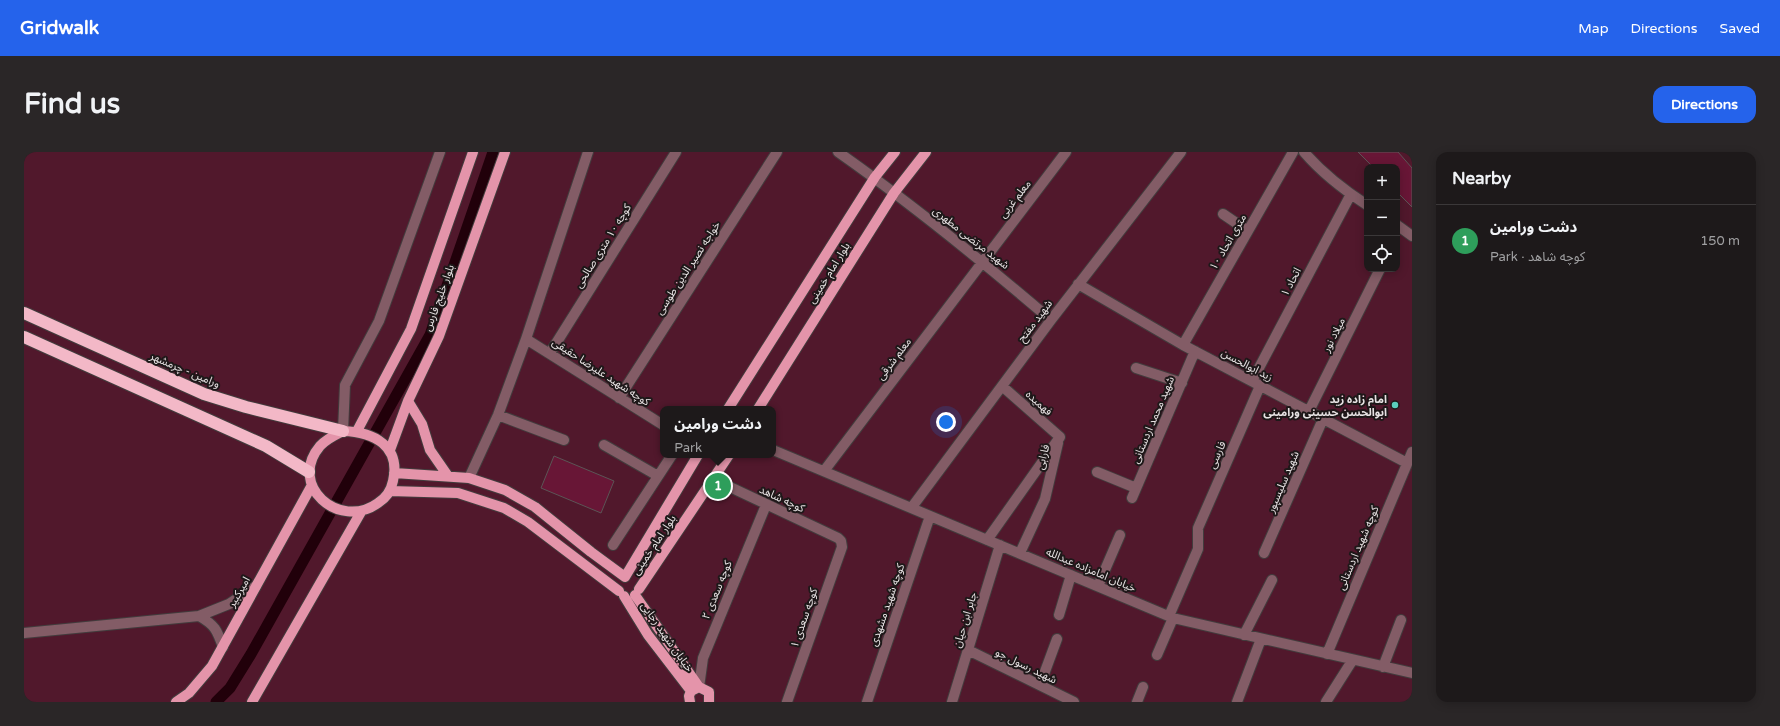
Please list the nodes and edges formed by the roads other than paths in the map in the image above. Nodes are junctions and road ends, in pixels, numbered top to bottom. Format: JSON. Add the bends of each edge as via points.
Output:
{"nodes":[{"id":1,"x":440,"y":152,"type":"edge"},
{"id":2,"x":473,"y":152,"type":"edge"},
{"id":3,"x":505,"y":152,"type":"edge"},
{"id":4,"x":588,"y":152,"type":"edge"},
{"id":5,"x":676,"y":152,"type":"edge"},
{"id":6,"x":777,"y":152,"type":"edge"},
{"id":7,"x":838,"y":152,"type":"edge"},
{"id":8,"x":895,"y":152,"type":"edge"},
{"id":9,"x":926,"y":152,"type":"edge"},
{"id":10,"x":1066,"y":152,"type":"edge"},
{"id":11,"x":1181,"y":152,"type":"edge"},
{"id":12,"x":1293,"y":152,"type":"edge"},
{"id":13,"x":1304,"y":152,"type":"edge"},
{"id":14,"x":875,"y":177,"type":"junction"},
{"id":15,"x":894,"y":193,"type":"junction"},
{"id":16,"x":1351,"y":194,"type":"junction"},
{"id":17,"x":1364,"y":203,"type":"edge"},
{"id":18,"x":1223,"y":214,"type":"dead end"},
{"id":19,"x":1248,"y":231,"type":"junction"},
{"id":20,"x":1400,"y":231,"type":"edge"},
{"id":21,"x":1412,"y":236,"type":"edge"},
{"id":22,"x":982,"y":261,"type":"junction"},
{"id":23,"x":1378,"y":272,"type":"edge"},
{"id":24,"x":1078,"y":284,"type":"junction"},
{"id":25,"x":24,"y":314,"type":"edge"},
{"id":26,"x":1051,"y":320,"type":"junction"},
{"id":27,"x":24,"y":336,"type":"edge"},
{"id":28,"x":526,"y":339,"type":"junction"},
{"id":29,"x":1183,"y":345,"type":"junction"},
{"id":30,"x":1195,"y":351,"type":"junction"},
{"id":31,"x":550,"y":353,"type":"junction"},
{"id":32,"x":1136,"y":368,"type":"dead end"},
{"id":33,"x":1182,"y":383,"type":"junction"},
{"id":34,"x":1256,"y":383,"type":"junction"},
{"id":35,"x":1002,"y":386,"type":"junction"},
{"id":36,"x":619,"y":398,"type":"junction"},
{"id":37,"x":408,"y":401,"type":"junction"},
{"id":38,"x":730,"y":406,"type":"edge"},
{"id":39,"x":760,"y":406,"type":"edge"},
{"id":40,"x":1309,"y":411,"type":"junction"},
{"id":41,"x":498,"y":415,"type":"junction"},
{"id":42,"x":1322,"y":419,"type":"junction"},
{"id":43,"x":660,"y":424,"type":"edge"},
{"id":44,"x":343,"y":431,"type":"junction"},
{"id":45,"x":357,"y":431,"type":"junction"},
{"id":46,"x":1060,"y":438,"type":"junction"},
{"id":47,"x":564,"y":440,"type":"dead end"},
{"id":48,"x":604,"y":445,"type":"dead end"},
{"id":49,"x":390,"y":450,"type":"junction"},
{"id":50,"x":776,"y":451,"type":"edge"},
{"id":51,"x":1412,"y":452,"type":"edge"},
{"id":52,"x":670,"y":458,"type":"edge"},
{"id":53,"x":696,"y":458,"type":"edge"},
{"id":54,"x":726,"y":458,"type":"edge"},
{"id":55,"x":1407,"y":463,"type":"junction"},
{"id":56,"x":824,"y":471,"type":"junction"},
{"id":57,"x":309,"y":472,"type":"junction"},
{"id":58,"x":1097,"y":472,"type":"dead end"},
{"id":59,"x":394,"y":473,"type":"junction"},
{"id":60,"x":448,"y":476,"type":"junction"},
{"id":61,"x":658,"y":476,"type":"junction"},
{"id":62,"x":469,"y":478,"type":"junction"},
{"id":63,"x":713,"y":479,"type":"junction"},
{"id":64,"x":312,"y":485,"type":"junction"},
{"id":65,"x":390,"y":491,"type":"junction"},
{"id":66,"x":766,"y":506,"type":"junction"},
{"id":67,"x":912,"y":507,"type":"junction"},
{"id":68,"x":361,"y":512,"type":"junction"},
{"id":69,"x":930,"y":516,"type":"junction"},
{"id":70,"x":1120,"y":536,"type":"dead end"},
{"id":71,"x":987,"y":540,"type":"junction"},
{"id":72,"x":841,"y":541,"type":"joint"},
{"id":73,"x":612,"y":545,"type":"dead end"},
{"id":74,"x":1000,"y":545,"type":"junction"},
{"id":75,"x":1020,"y":553,"type":"junction"},
{"id":76,"x":1264,"y":553,"type":"dead end"},
{"id":77,"x":1071,"y":575,"type":"junction"},
{"id":78,"x":625,"y":577,"type":"junction"},
{"id":79,"x":1272,"y":580,"type":"dead end"},
{"id":80,"x":256,"y":586,"type":"junction"},
{"id":81,"x":1098,"y":586,"type":"junction"},
{"id":82,"x":629,"y":593,"type":"junction"},
{"id":83,"x":1059,"y":615,"type":"dead end"},
{"id":84,"x":199,"y":616,"type":"junction"},
{"id":85,"x":1171,"y":617,"type":"junction"},
{"id":86,"x":1401,"y":620,"type":"dead end"},
{"id":87,"x":24,"y":633,"type":"edge"},
{"id":88,"x":1244,"y":635,"type":"junction"},
{"id":89,"x":1057,"y":639,"type":"dead end"},
{"id":90,"x":1261,"y":639,"type":"junction"},
{"id":91,"x":223,"y":647,"type":"junction"},
{"id":92,"x":968,"y":650,"type":"junction"},
{"id":93,"x":1327,"y":654,"type":"junction"},
{"id":94,"x":1157,"y":655,"type":"dead end"},
{"id":95,"x":1352,"y":661,"type":"junction"},
{"id":96,"x":1383,"y":668,"type":"junction"},
{"id":97,"x":1412,"y":673,"type":"edge"},
{"id":98,"x":1040,"y":685,"type":"junction"},
{"id":99,"x":1143,"y":687,"type":"dead end"},
{"id":100,"x":695,"y":689,"type":"junction"},
{"id":101,"x":1058,"y":699,"type":"edge"},
{"id":102,"x":711,"y":701,"type":"edge"},
{"id":103,"x":176,"y":702,"type":"edge"},
{"id":104,"x":252,"y":702,"type":"edge"},
{"id":105,"x":690,"y":702,"type":"edge"},
{"id":106,"x":787,"y":702,"type":"edge"},
{"id":107,"x":867,"y":702,"type":"edge"},
{"id":108,"x":952,"y":702,"type":"edge"},
{"id":109,"x":1074,"y":702,"type":"edge"},
{"id":110,"x":1137,"y":702,"type":"edge"},
{"id":111,"x":1237,"y":702,"type":"edge"},
{"id":112,"x":1326,"y":702,"type":"edge"}],
"edges":[{"from":1,"to":44,"type":"street","via":[[379,321],[345,385]]},
{"from":2,"to":45,"type":"main road","name":"بلوار خلیج فارس","via":[[411,329]]},
{"from":3,"to":37,"type":"main road","name":"بلوار خلیج فارس","via":[[439,336]]},
{"from":4,"to":28,"type":"street"},
{"from":5,"to":31,"type":"street","name":"کوچه ۱۰ متری صالحی"},
{"from":6,"to":36,"type":"street","name":"خواجه نصیر الدین طوسی"},
{"from":7,"to":14,"type":"street","name":"شهید مرتضی مطهری"},
{"from":8,"to":14,"type":"main road","name":"بلوار امام خمینی"},
{"from":9,"to":15,"type":"main road","name":"بلوار امام خمینی"},
{"from":10,"to":22,"type":"street","name":"معلم غربی"},
{"from":11,"to":24,"type":"street","name":"شهید مفتح"},
{"from":12,"to":19,"type":"street","name":"۱۰ متری اتحاد"},
{"from":13,"to":16,"type":"street","via":[[1317,167]]},
{"from":14,"to":15,"type":"street","name":"شهید مرتضی مطهری"},
{"from":14,"to":38,"type":"main road","name":"بلوار امام خمینی"},
{"from":15,"to":22,"type":"street","name":"شهید مرتضی مطهری"},
{"from":15,"to":39,"type":"main road","name":"بلوار امام خمینی"},
{"from":16,"to":17,"type":"street"},
{"from":16,"to":34,"type":"street","name":"اتحاد ۱"},
{"from":18,"to":19,"type":"street"},
{"from":19,"to":29,"type":"street","name":"۱۰ متری اتحاد"},
{"from":20,"to":21,"type":"street"},
{"from":22,"to":26,"type":"street","name":"شهید مرتضی مطهری"},
{"from":22,"to":56,"type":"street","name":"معلم شرقی"},
{"from":23,"to":40,"type":"street","name":"میلاد نور"},
{"from":24,"to":26,"type":"street","name":"شهید مفتح"},
{"from":24,"to":29,"type":"street","name":"زید ابوالحسن"},
{"from":25,"to":44,"type":"highway","name":"ورامین - چرمشهر","via":[[204,394]]},
{"from":26,"to":35,"type":"street","name":"شهید مفتح"},
{"from":27,"to":57,"type":"highway","via":[[239,433]]},
{"from":28,"to":31,"type":"street","name":"کوچه شهید علیرضا حقیقی"},
{"from":28,"to":41,"type":"street"},
{"from":29,"to":30,"type":"street","name":"زید ابوالحسن"},
{"from":30,"to":33,"type":"street","name":"شهید محمد اردستانی"},
{"from":30,"to":34,"type":"street","name":"زید ابوالحسن"},
{"from":31,"to":36,"type":"street","name":"کوچه شهید علیرضا حقیقی"},
{"from":32,"to":33,"type":"street"},
{"from":33,"to":58,"type":"street","name":"شهید محمد اردستانی","via":[[1134,493]]},
{"from":34,"to":40,"type":"street","name":"زید ابوالحسن"},
{"from":34,"to":85,"type":"street","name":"فارسی","via":[[1198,528],[1198,549]]},
{"from":35,"to":46,"type":"street","name":"فهمیده"},
{"from":35,"to":67,"type":"street","name":"شهید مفتح"},
{"from":36,"to":43,"type":"street","name":"کوچه شهید علیرضا حقیقی"},
{"from":37,"to":49,"type":"main road","name":"بلوار خلیج فارس"},
{"from":37,"to":60,"type":"main road","via":[[422,424],[430,450]]},
{"from":40,"to":42,"type":"street","name":"زید ابوالحسن"},
{"from":41,"to":47,"type":"street"},
{"from":41,"to":62,"type":"street"},
{"from":42,"to":55,"type":"street","name":"زید ابوالحسن"},
{"from":42,"to":76,"type":"street","name":"شهید سلیسپور"},
{"from":44,"to":45,"type":"main road"},
{"from":44,"to":57,"type":"main road","via":[[321,444]]},
{"from":45,"to":49,"type":"main road","via":[[380,440]]},
{"from":46,"to":71,"type":"street","name":"فارابی"},
{"from":46,"to":75,"type":"street","name":"فارابی","via":[[1045,499]]},
{"from":48,"to":61,"type":"street"},
{"from":49,"to":59,"type":"main road","via":[[394,461]]},
{"from":50,"to":56,"type":"street","name":"خیابان امامزاده عبدالله"},
{"from":51,"to":55,"type":"street","name":"کوچه شهید اردستانی"},
{"from":52,"to":61,"type":"street"},
{"from":53,"to":78,"type":"main road","name":"بلوار امام خمینی"},
{"from":54,"to":63,"type":"main road","name":"بلوار امام خمینی"},
{"from":55,"to":93,"type":"street","name":"کوچه شهید اردستانی"},
{"from":56,"to":67,"type":"street","name":"خیابان امامزاده عبدالله"},
{"from":57,"to":64,"type":"main road"},
{"from":59,"to":60,"type":"main road"},
{"from":59,"to":65,"type":"main road"},
{"from":60,"to":62,"type":"main road"},
{"from":61,"to":73,"type":"street"},
{"from":62,"to":78,"type":"main road","via":[[505,490],[535,507]]},
{"from":63,"to":66,"type":"street","name":"کوچه شاهد"},
{"from":63,"to":82,"type":"main road","name":"بلوار امام خمینی"},
{"from":64,"to":68,"type":"main road","via":[[318,496],[327,504],[349,513]]},
{"from":64,"to":80,"type":"main road","name":"امیرکبیر"},
{"from":65,"to":68,"type":"main road","via":[[382,501]]},
{"from":65,"to":82,"type":"main road","via":[[458,493],[504,508]]},
{"from":66,"to":72,"type":"street","name":"کوچه شاهد"},
{"from":66,"to":100,"type":"street","name":"کوچه سعدی ۲","via":[[703,658]]},
{"from":67,"to":69,"type":"street","name":"خیابان امامزاده عبدالله"},
{"from":68,"to":104,"type":"main road"},
{"from":69,"to":71,"type":"street","name":"خیابان امامزاده عبدالله"},
{"from":69,"to":107,"type":"street","name":"کوچه شهید مشهدی"},
{"from":70,"to":81,"type":"street"},
{"from":71,"to":74,"type":"street","name":"خیابان امامزاده عبدالله"},
{"from":72,"to":106,"type":"street","name":"کوچه سعدی ۱","via":[[842,547]]},
{"from":74,"to":75,"type":"street","name":"خیابان امامزاده عبدالله"},
{"from":74,"to":92,"type":"street","name":"جابر ابن حیان"},
{"from":75,"to":77,"type":"street","name":"خیابان امامزاده عبدالله"},
{"from":77,"to":81,"type":"street","name":"خیابان امامزاده عبدالله"},
{"from":77,"to":83,"type":"street"},
{"from":78,"to":82,"type":"main road","name":"بلوار امام خمینی","via":[[619,585]]},
{"from":78,"to":82,"type":"main road","via":[[634,577],[639,582]]},
{"from":79,"to":88,"type":"street"},
{"from":80,"to":84,"type":"street","via":[[229,604]]},
{"from":80,"to":91,"type":"main road","name":"امیرکبیر"},
{"from":81,"to":85,"type":"street","name":"خیابان امامزاده عبدالله"},
{"from":82,"to":100,"type":"main road","name":"خیابان شهید رجایی","via":[[648,635]]},
{"from":84,"to":87,"type":"street"},
{"from":84,"to":91,"type":"street","via":[[216,629]]},
{"from":85,"to":88,"type":"street","name":"خیابان امامزاده عبدالله"},
{"from":85,"to":94,"type":"street","name":"فارسی"},
{"from":86,"to":96,"type":"street"},
{"from":88,"to":90,"type":"street","name":"خیابان امامزاده عبدالله"},
{"from":89,"to":98,"type":"street"},
{"from":90,"to":93,"type":"street","name":"خیابان امامزاده عبدالله"},
{"from":90,"to":111,"type":"street"},
{"from":91,"to":103,"type":"main road","name":"امیرکبیر","via":[[212,666],[189,693]]},
{"from":92,"to":98,"type":"street","name":"شهید رسول جو"},
{"from":92,"to":108,"type":"street","name":"جابر ابن حیان"},
{"from":93,"to":95,"type":"street","name":"خیابان امامزاده عبدالله"},
{"from":95,"to":96,"type":"street","name":"خیابان امامزاده عبدالله"},
{"from":95,"to":112,"type":"street"},
{"from":96,"to":97,"type":"street","name":"خیابان امامزاده عبدالله"},
{"from":98,"to":101,"type":"street","name":"شهید رسول جو"},
{"from":99,"to":110,"type":"street"},
{"from":100,"to":102,"type":"main road","name":"خیابان شهید رجایی","via":[[708,692]]},
{"from":100,"to":105,"type":"main road","via":[[688,696]]},
{"from":101,"to":109,"type":"street","name":"شهید رسول جو"}]}
